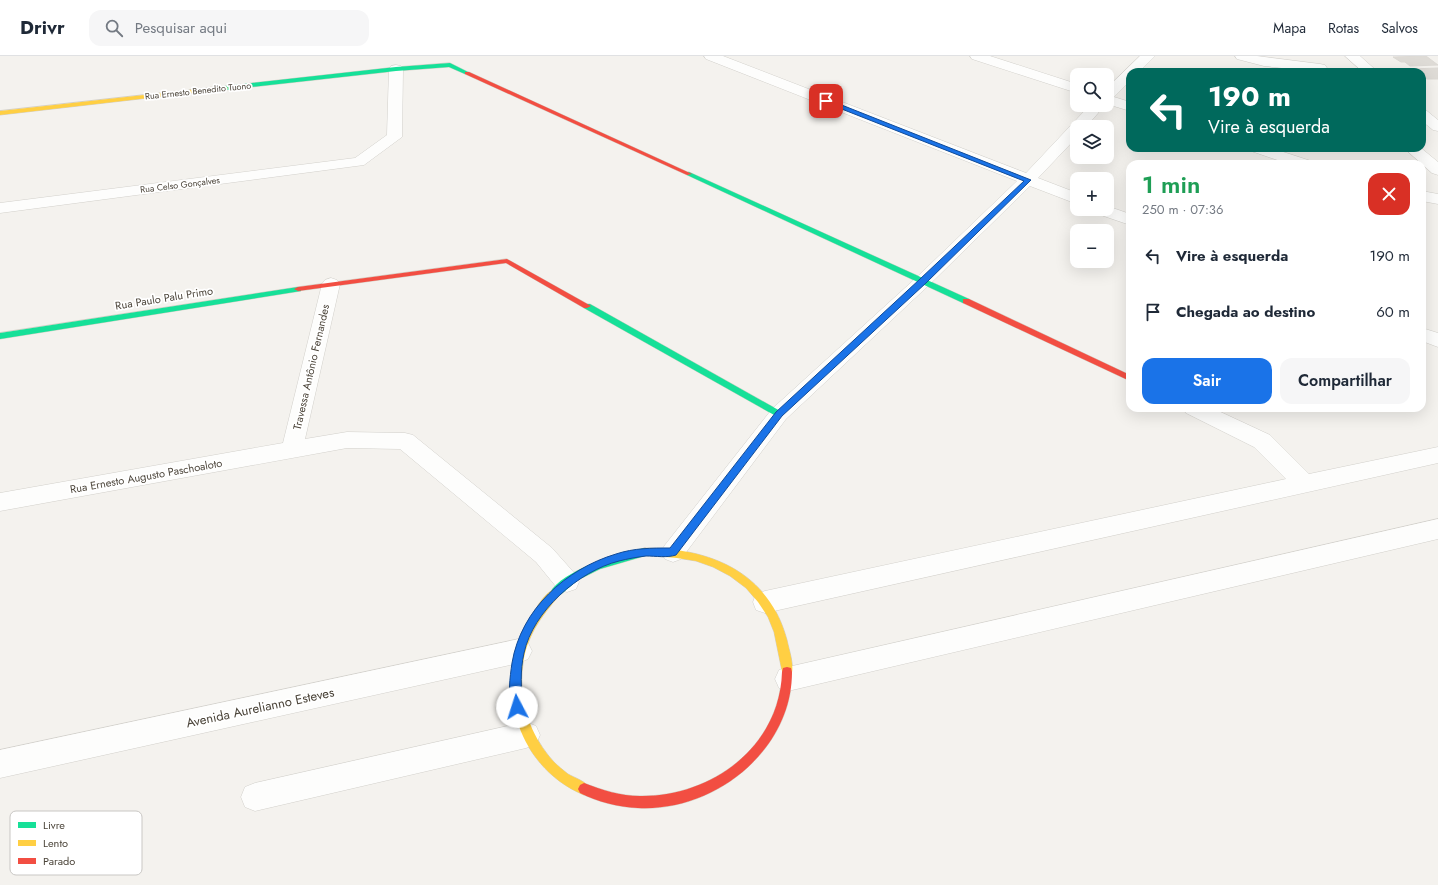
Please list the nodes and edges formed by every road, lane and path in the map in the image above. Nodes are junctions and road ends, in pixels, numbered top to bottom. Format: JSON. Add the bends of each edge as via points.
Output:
{"nodes":[{"id":1,"x":711,"y":56,"type":"edge"},
{"id":2,"x":977,"y":56,"type":"edge"},
{"id":3,"x":1148,"y":56,"type":"edge"},
{"id":4,"x":1242,"y":56,"type":"edge"},
{"id":5,"x":1306,"y":56,"type":"edge"},
{"id":6,"x":1352,"y":56,"type":"edge"},
{"id":7,"x":1136,"y":68,"type":"edge"},
{"id":8,"x":1308,"y":68,"type":"edge"},
{"id":9,"x":1320,"y":68,"type":"edge"},
{"id":10,"x":1366,"y":68,"type":"edge"},
{"id":11,"x":396,"y":69,"type":"junction"},
{"id":12,"x":1126,"y":78,"type":"edge"},
{"id":13,"x":1070,"y":87,"type":"edge"},
{"id":14,"x":1114,"y":89,"type":"edge"},
{"id":15,"x":1114,"y":101,"type":"edge"},
{"id":16,"x":1126,"y":106,"type":"edge"},
{"id":17,"x":1438,"y":110,"type":"edge"},
{"id":18,"x":1091,"y":112,"type":"edge"},
{"id":19,"x":1426,"y":112,"type":"edge"},
{"id":20,"x":0,"y":113,"type":"edge"},
{"id":21,"x":1426,"y":116,"type":"edge"},
{"id":22,"x":1084,"y":120,"type":"edge"},
{"id":23,"x":1438,"y":127,"type":"edge"},
{"id":24,"x":1070,"y":135,"type":"edge"},
{"id":25,"x":1268,"y":152,"type":"edge"},
{"id":26,"x":1417,"y":152,"type":"edge"},
{"id":27,"x":1293,"y":160,"type":"edge"},
{"id":28,"x":1438,"y":170,"type":"edge"},
{"id":29,"x":1028,"y":180,"type":"junction"},
{"id":30,"x":1070,"y":197,"type":"edge"},
{"id":31,"x":1426,"y":197,"type":"edge"},
{"id":32,"x":1438,"y":199,"type":"edge"},
{"id":33,"x":0,"y":208,"type":"edge"},
{"id":34,"x":1114,"y":214,"type":"edge"},
{"id":35,"x":1126,"y":218,"type":"edge"},
{"id":36,"x":923,"y":281,"type":"junction"},
{"id":37,"x":331,"y":284,"type":"junction"},
{"id":38,"x":0,"y":336,"type":"edge"},
{"id":39,"x":1426,"y":336,"type":"edge"},
{"id":40,"x":1438,"y":340,"type":"edge"},
{"id":41,"x":1126,"y":376,"type":"edge"},
{"id":42,"x":1202,"y":412,"type":"edge"},
{"id":43,"x":779,"y":414,"type":"junction"},
{"id":44,"x":292,"y":450,"type":"junction"},
{"id":45,"x":1438,"y":455,"type":"edge"},
{"id":46,"x":1304,"y":484,"type":"junction"},
{"id":47,"x":0,"y":502,"type":"edge"},
{"id":48,"x":1438,"y":528,"type":"edge"},
{"id":49,"x":673,"y":552,"type":"junction"},
{"id":50,"x":567,"y":582,"type":"junction"},
{"id":51,"x":765,"y":602,"type":"junction"},
{"id":52,"x":519,"y":651,"type":"junction"},
{"id":53,"x":788,"y":679,"type":"junction"},
{"id":54,"x":526,"y":735,"type":"junction"},
{"id":55,"x":0,"y":764,"type":"edge"},
{"id":56,"x":255,"y":797,"type":"dead end"}],
"edges":[{"from":1,"to":29,"type":"street"},
{"from":2,"to":13,"type":"street"},
{"from":3,"to":7,"type":"street"},
{"from":4,"to":8,"type":"street"},
{"from":5,"to":9,"type":"street"},
{"from":6,"to":10,"type":"street"},
{"from":11,"to":20,"type":"street","name":"Rua Ernesto Benedito Tuono"},
{"from":11,"to":33,"type":"street","name":"Rua Celso Gonçalves","via":[[394,137],[359,162]]},
{"from":11,"to":36,"type":"street","name":"Rua Ernesto Benedito Tuono","via":[[450,65]]},
{"from":12,"to":14,"type":"street"},
{"from":15,"to":16,"type":"street"},
{"from":17,"to":19,"type":"street"},
{"from":18,"to":22,"type":"street"},
{"from":21,"to":23,"type":"street"},
{"from":24,"to":29,"type":"street"},
{"from":25,"to":27,"type":"street"},
{"from":26,"to":28,"type":"street"},
{"from":29,"to":30,"type":"street"},
{"from":29,"to":36,"type":"street"},
{"from":31,"to":32,"type":"street"},
{"from":34,"to":35,"type":"street"},
{"from":36,"to":41,"type":"street","name":"Rua Ernesto Benedito Tuono"},
{"from":36,"to":43,"type":"street"},
{"from":37,"to":38,"type":"street","name":"Rua Paulo Palu Primo"},
{"from":37,"to":43,"type":"street","name":"Rua Paulo Palu Primo","via":[[507,261]]},
{"from":37,"to":44,"type":"street","name":"Travessa Antônio Fernandes"},
{"from":39,"to":40,"type":"street"},
{"from":42,"to":46,"type":"street","via":[[1262,440]]},
{"from":43,"to":49,"type":"street"},
{"from":44,"to":47,"type":"street","name":"Rua Ernesto Augusto Paschoaloto"},
{"from":44,"to":50,"type":"street","name":"Rua Ernesto Augusto Paschoaloto","via":[[346,440],[405,441],[544,555]]},
{"from":45,"to":46,"type":"street"},
{"from":46,"to":51,"type":"street"},
{"from":48,"to":53,"type":"street"},
{"from":49,"to":50,"type":"street","via":[[645,552],[617,557]]},
{"from":49,"to":51,"type":"street","via":[[699,558],[724,568],[747,583]]},
{"from":50,"to":52,"type":"street","via":[[546,601],[530,624]]},
{"from":51,"to":53,"type":"street","via":[[779,626],[787,651]]},
{"from":52,"to":54,"type":"street","via":[[515,679],[517,707]]},
{"from":52,"to":55,"type":"street","name":"Avenida Aurelianno Esteves"},
{"from":53,"to":54,"type":"street","via":[[782,708],[769,735],[750,760],[724,780],[694,795],[661,802],[627,802],[595,795],[566,780],[543,760]]},
{"from":54,"to":56,"type":"street"}]}
